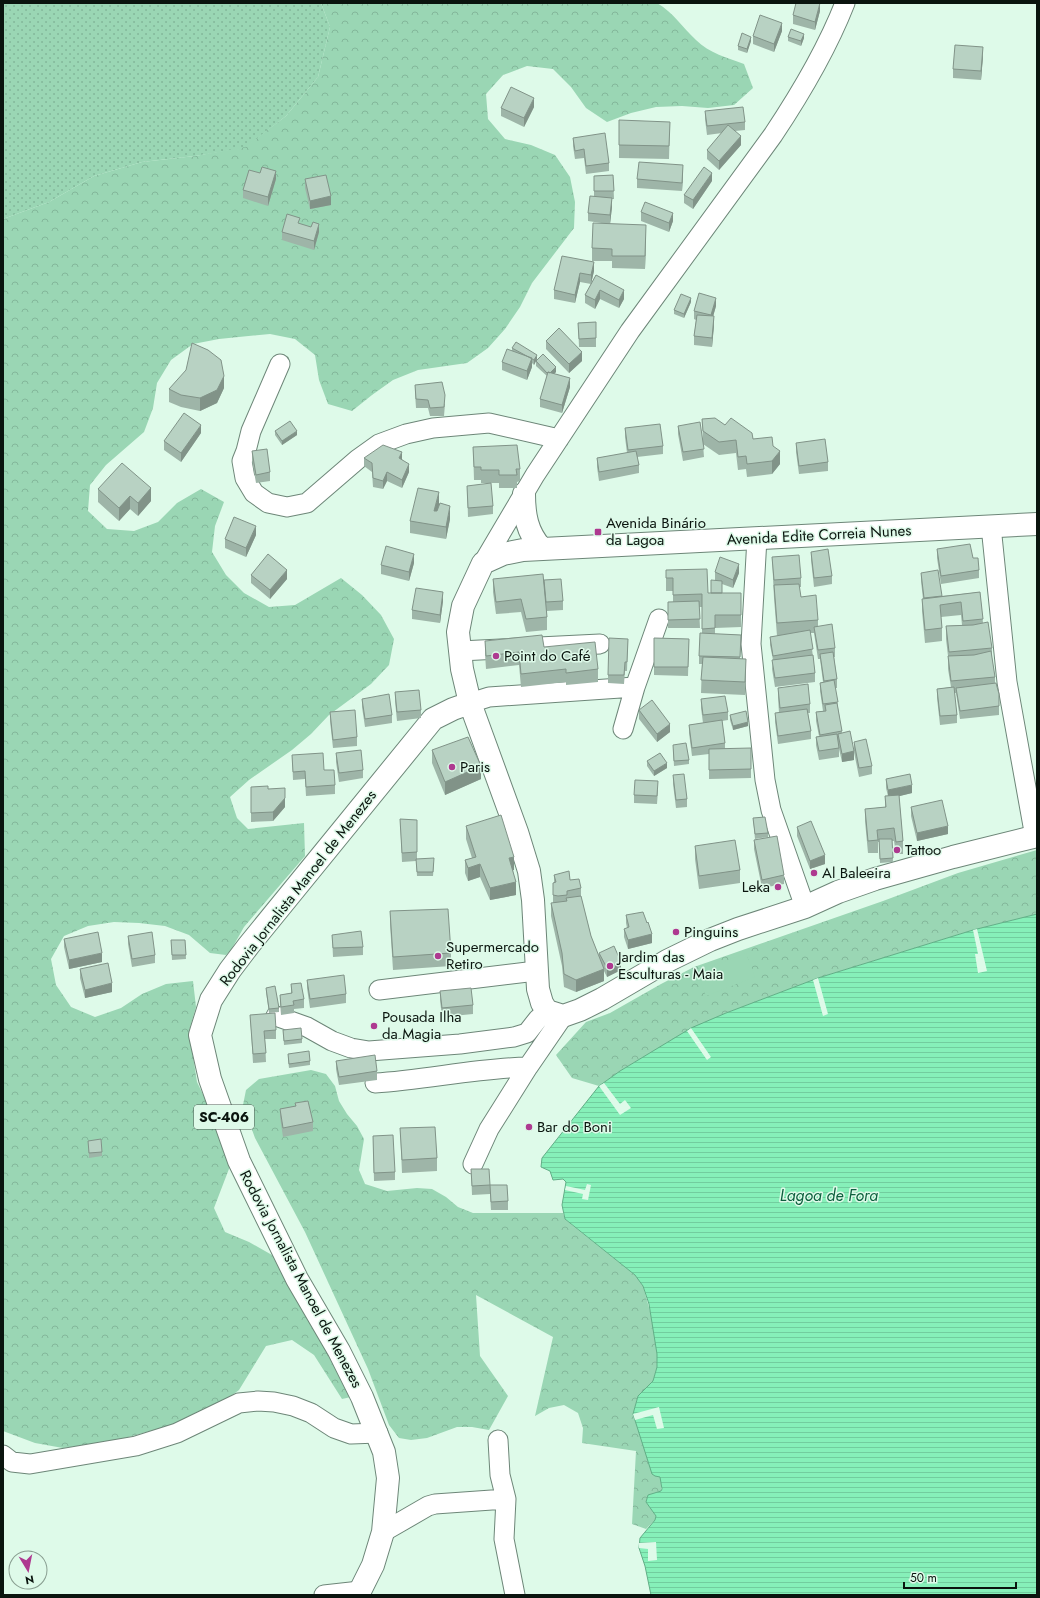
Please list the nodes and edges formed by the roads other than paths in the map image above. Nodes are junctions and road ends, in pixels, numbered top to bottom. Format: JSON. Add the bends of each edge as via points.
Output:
{"nodes":[{"id":1,"x":845,"y":3,"type":"edge"},
{"id":2,"x":280,"y":364,"type":"dead end"},
{"id":3,"x":559,"y":439,"type":"junction"},
{"id":4,"x":524,"y":494,"type":"junction"},
{"id":5,"x":1037,"y":524,"type":"edge"},
{"id":6,"x":991,"y":526,"type":"junction"},
{"id":7,"x":757,"y":538,"type":"junction"},
{"id":8,"x":541,"y":548,"type":"junction"},
{"id":9,"x":483,"y":563,"type":"junction"},
{"id":10,"x":660,"y":619,"type":"dead end"},
{"id":11,"x":600,"y":644,"type":"dead end"},
{"id":12,"x":460,"y":650,"type":"junction"},
{"id":13,"x":635,"y":687,"type":"junction"},
{"id":14,"x":470,"y":703,"type":"junction"},
{"id":15,"x":623,"y":729,"type":"dead end"},
{"id":16,"x":1036,"y":837,"type":"edge"},
{"id":17,"x":805,"y":907,"type":"junction"},
{"id":18,"x":536,"y":971,"type":"junction"},
{"id":19,"x":380,"y":990,"type":"dead end"},
{"id":20,"x":555,"y":1013,"type":"junction"},
{"id":21,"x":276,"y":1016,"type":"edge"},
{"id":22,"x":528,"y":1067,"type":"junction"},
{"id":23,"x":375,"y":1083,"type":"dead end"},
{"id":24,"x":472,"y":1164,"type":"dead end"},
{"id":25,"x":378,"y":1433,"type":"junction"},
{"id":26,"x":498,"y":1440,"type":"dead end"},
{"id":27,"x":3,"y":1455,"type":"edge"},
{"id":28,"x":506,"y":1499,"type":"junction"},
{"id":29,"x":383,"y":1532,"type":"junction"},
{"id":30,"x":359,"y":1593,"type":"edge"},
{"id":31,"x":324,"y":1595,"type":"edge"},
{"id":32,"x":515,"y":1595,"type":"edge"}],
"edges":[{"from":1,"to":3,"type":"street","via":[[795,102],[630,331]]},
{"from":2,"to":3,"type":"street","via":[[251,431],[242,461],[245,478],[254,493],[268,503],[287,507],[307,503],[379,444],[433,428],[489,423]]},
{"from":3,"to":4,"type":"street"},
{"from":4,"to":8,"type":"main road","via":[[524,512],[528,526]]},
{"from":4,"to":9,"type":"street"},
{"from":5,"to":6,"type":"main road","name":"Avenida Edite Correia Nunes"},
{"from":6,"to":7,"type":"main road","name":"Avenida Edite Correia Nunes"},
{"from":6,"to":16,"type":"street","via":[[1007,682]]},
{"from":7,"to":8,"type":"main road","name":"Avenida Edite Correia Nunes"},
{"from":7,"to":17,"type":"street","via":[[752,644],[765,780],[771,810]]},
{"from":8,"to":9,"type":"main road","name":"Avenida Edite Correia Nunes","via":[[503,554]]},
{"from":9,"to":12,"type":"main road","via":[[463,606],[458,632]]},
{"from":10,"to":13,"type":"street"},
{"from":11,"to":12,"type":"street"},
{"from":12,"to":14,"type":"main road"},
{"from":13,"to":14,"type":"street","via":[[490,698]]},
{"from":13,"to":15,"type":"street"},
{"from":14,"to":18,"type":"main road","via":[[529,871]]},
{"from":14,"to":25,"type":"main road","name":"Rodovia Jornalista Manoel de Menezes","number":"SC-406","via":[[433,720],[249,945],[211,1000],[200,1035],[210,1079],[239,1161],[297,1279],[339,1351]]},
{"from":16,"to":17,"type":"main road","via":[[875,879]]},
{"from":17,"to":20,"type":"main road","via":[[710,940],[667,961],[602,999]]},
{"from":18,"to":19,"type":"street"},
{"from":18,"to":20,"type":"main road","via":[[542,1003]]},
{"from":20,"to":21,"type":"street","via":[[538,1019],[527,1033],[514,1037],[369,1051],[332,1041],[307,1027]]},
{"from":20,"to":22,"type":"street"},
{"from":22,"to":23,"type":"street"},
{"from":22,"to":24,"type":"street","via":[[489,1129]]},
{"from":25,"to":27,"type":"street","via":[[351,1434],[293,1406],[258,1401],[239,1403],[177,1433],[136,1446],[30,1464],[12,1462]]},
{"from":25,"to":29,"type":"main road","name":"Rodovia Jornalista Manoel de Menezes","number":"SC-406","via":[[388,1478]]},
{"from":26,"to":28,"type":"street","via":[[500,1475]]},
{"from":28,"to":29,"type":"street","via":[[435,1504]]},
{"from":28,"to":32,"type":"street","via":[[504,1539]]},
{"from":29,"to":30,"type":"main road","name":"Rodovia Jornalista Manoel de Menezes","number":"SC-406"},
{"from":30,"to":31,"type":"street"}]}
